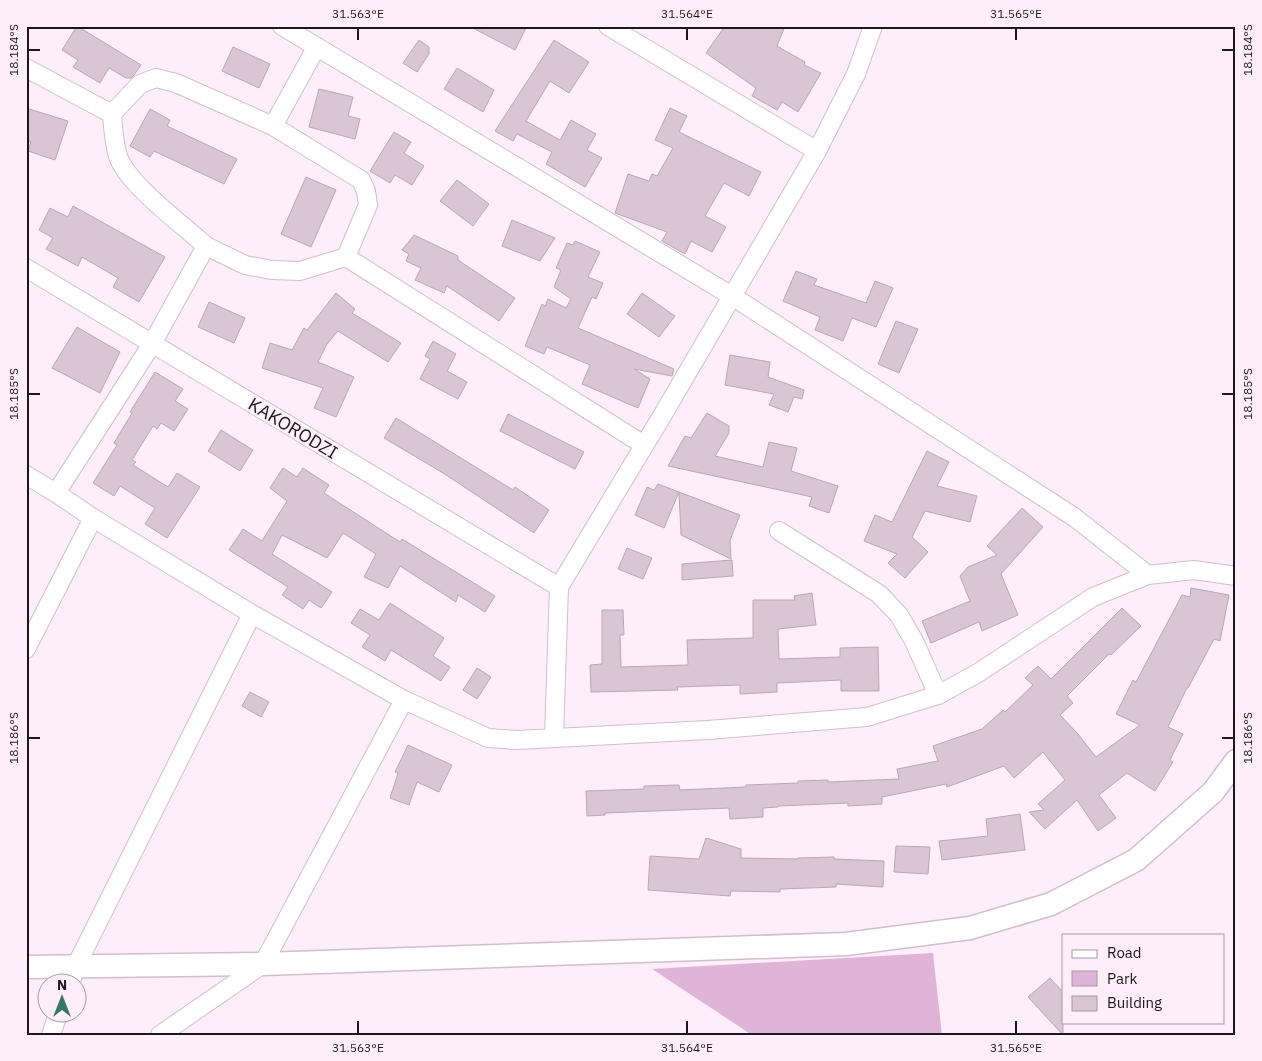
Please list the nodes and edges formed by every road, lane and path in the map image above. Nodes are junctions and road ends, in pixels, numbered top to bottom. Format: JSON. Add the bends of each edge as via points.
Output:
{"nodes":[{"id":1,"x":282,"y":26,"type":"edge"},
{"id":2,"x":608,"y":26,"type":"edge"},
{"id":3,"x":873,"y":26,"type":"edge"},
{"id":4,"x":316,"y":48,"type":"junction"},
{"id":5,"x":26,"y":68,"type":"edge"},
{"id":6,"x":112,"y":114,"type":"junction"},
{"id":7,"x":273,"y":126,"type":"junction"},
{"id":8,"x":817,"y":151,"type":"junction"},
{"id":9,"x":206,"y":246,"type":"junction"},
{"id":10,"x":346,"y":257,"type":"junction"},
{"id":11,"x":26,"y":268,"type":"edge"},
{"id":12,"x":732,"y":296,"type":"junction"},
{"id":13,"x":152,"y":344,"type":"junction"},
{"id":14,"x":644,"y":446,"type":"junction"},
{"id":15,"x":26,"y":475,"type":"edge"},
{"id":16,"x":56,"y":493,"type":"junction"},
{"id":17,"x":93,"y":518,"type":"junction"},
{"id":18,"x":779,"y":531,"type":"dead end"},
{"id":19,"x":1148,"y":575,"type":"junction"},
{"id":20,"x":1236,"y":576,"type":"edge"},
{"id":21,"x":560,"y":587,"type":"junction"},
{"id":22,"x":252,"y":614,"type":"junction"},
{"id":23,"x":26,"y":649,"type":"edge"},
{"id":24,"x":938,"y":695,"type":"junction"},
{"id":25,"x":404,"y":700,"type":"junction"},
{"id":26,"x":554,"y":737,"type":"junction"},
{"id":27,"x":1236,"y":761,"type":"edge"},
{"id":28,"x":262,"y":964,"type":"junction"},
{"id":29,"x":26,"y":967,"type":"edge"},
{"id":30,"x":67,"y":974,"type":"edge"},
{"id":31,"x":73,"y":974,"type":"edge"},
{"id":32,"x":88,"y":974,"type":"edge"},
{"id":33,"x":160,"y":1035,"type":"edge"}],
"edges":[{"from":1,"to":4,"type":"street"},
{"from":2,"to":8,"type":"street"},
{"from":3,"to":8,"type":"street","via":[[856,74]]},
{"from":4,"to":7,"type":"street"},
{"from":4,"to":12,"type":"street"},
{"from":5,"to":6,"type":"street"},
{"from":6,"to":7,"type":"street","via":[[140,84],[156,78],[176,83]]},
{"from":6,"to":9,"type":"street","via":[[119,159],[129,175]]},
{"from":7,"to":10,"type":"street","via":[[361,180],[368,205]]},
{"from":8,"to":12,"type":"street"},
{"from":9,"to":10,"type":"street","via":[[245,265],[272,270],[300,271]]},
{"from":9,"to":13,"type":"street"},
{"from":10,"to":14,"type":"street"},
{"from":11,"to":13,"type":"street","name":"KAKORODZI"},
{"from":12,"to":14,"type":"street"},
{"from":12,"to":19,"type":"street","via":[[1074,517]]},
{"from":13,"to":16,"type":"street"},
{"from":13,"to":21,"type":"street","name":"KAKORODZI"},
{"from":14,"to":21,"type":"street"},
{"from":15,"to":16,"type":"street"},
{"from":16,"to":17,"type":"street"},
{"from":17,"to":22,"type":"street"},
{"from":17,"to":23,"type":"street"},
{"from":18,"to":24,"type":"street","via":[[879,594],[899,615],[914,640]]},
{"from":19,"to":20,"type":"street","via":[[1194,570]]},
{"from":19,"to":24,"type":"street","via":[[1093,596]]},
{"from":21,"to":26,"type":"street"},
{"from":22,"to":25,"type":"street"},
{"from":22,"to":31,"type":"street"},
{"from":24,"to":26,"type":"street","via":[[867,717],[708,730]]},
{"from":25,"to":26,"type":"street","via":[[488,738]]},
{"from":25,"to":28,"type":"street"},
{"from":27,"to":28,"type":"street","via":[[1214,792],[1136,860],[1051,904],[970,928],[846,944]]},
{"from":28,"to":32,"type":"street"},
{"from":28,"to":33,"type":"street"},
{"from":29,"to":30,"type":"street"}]}
